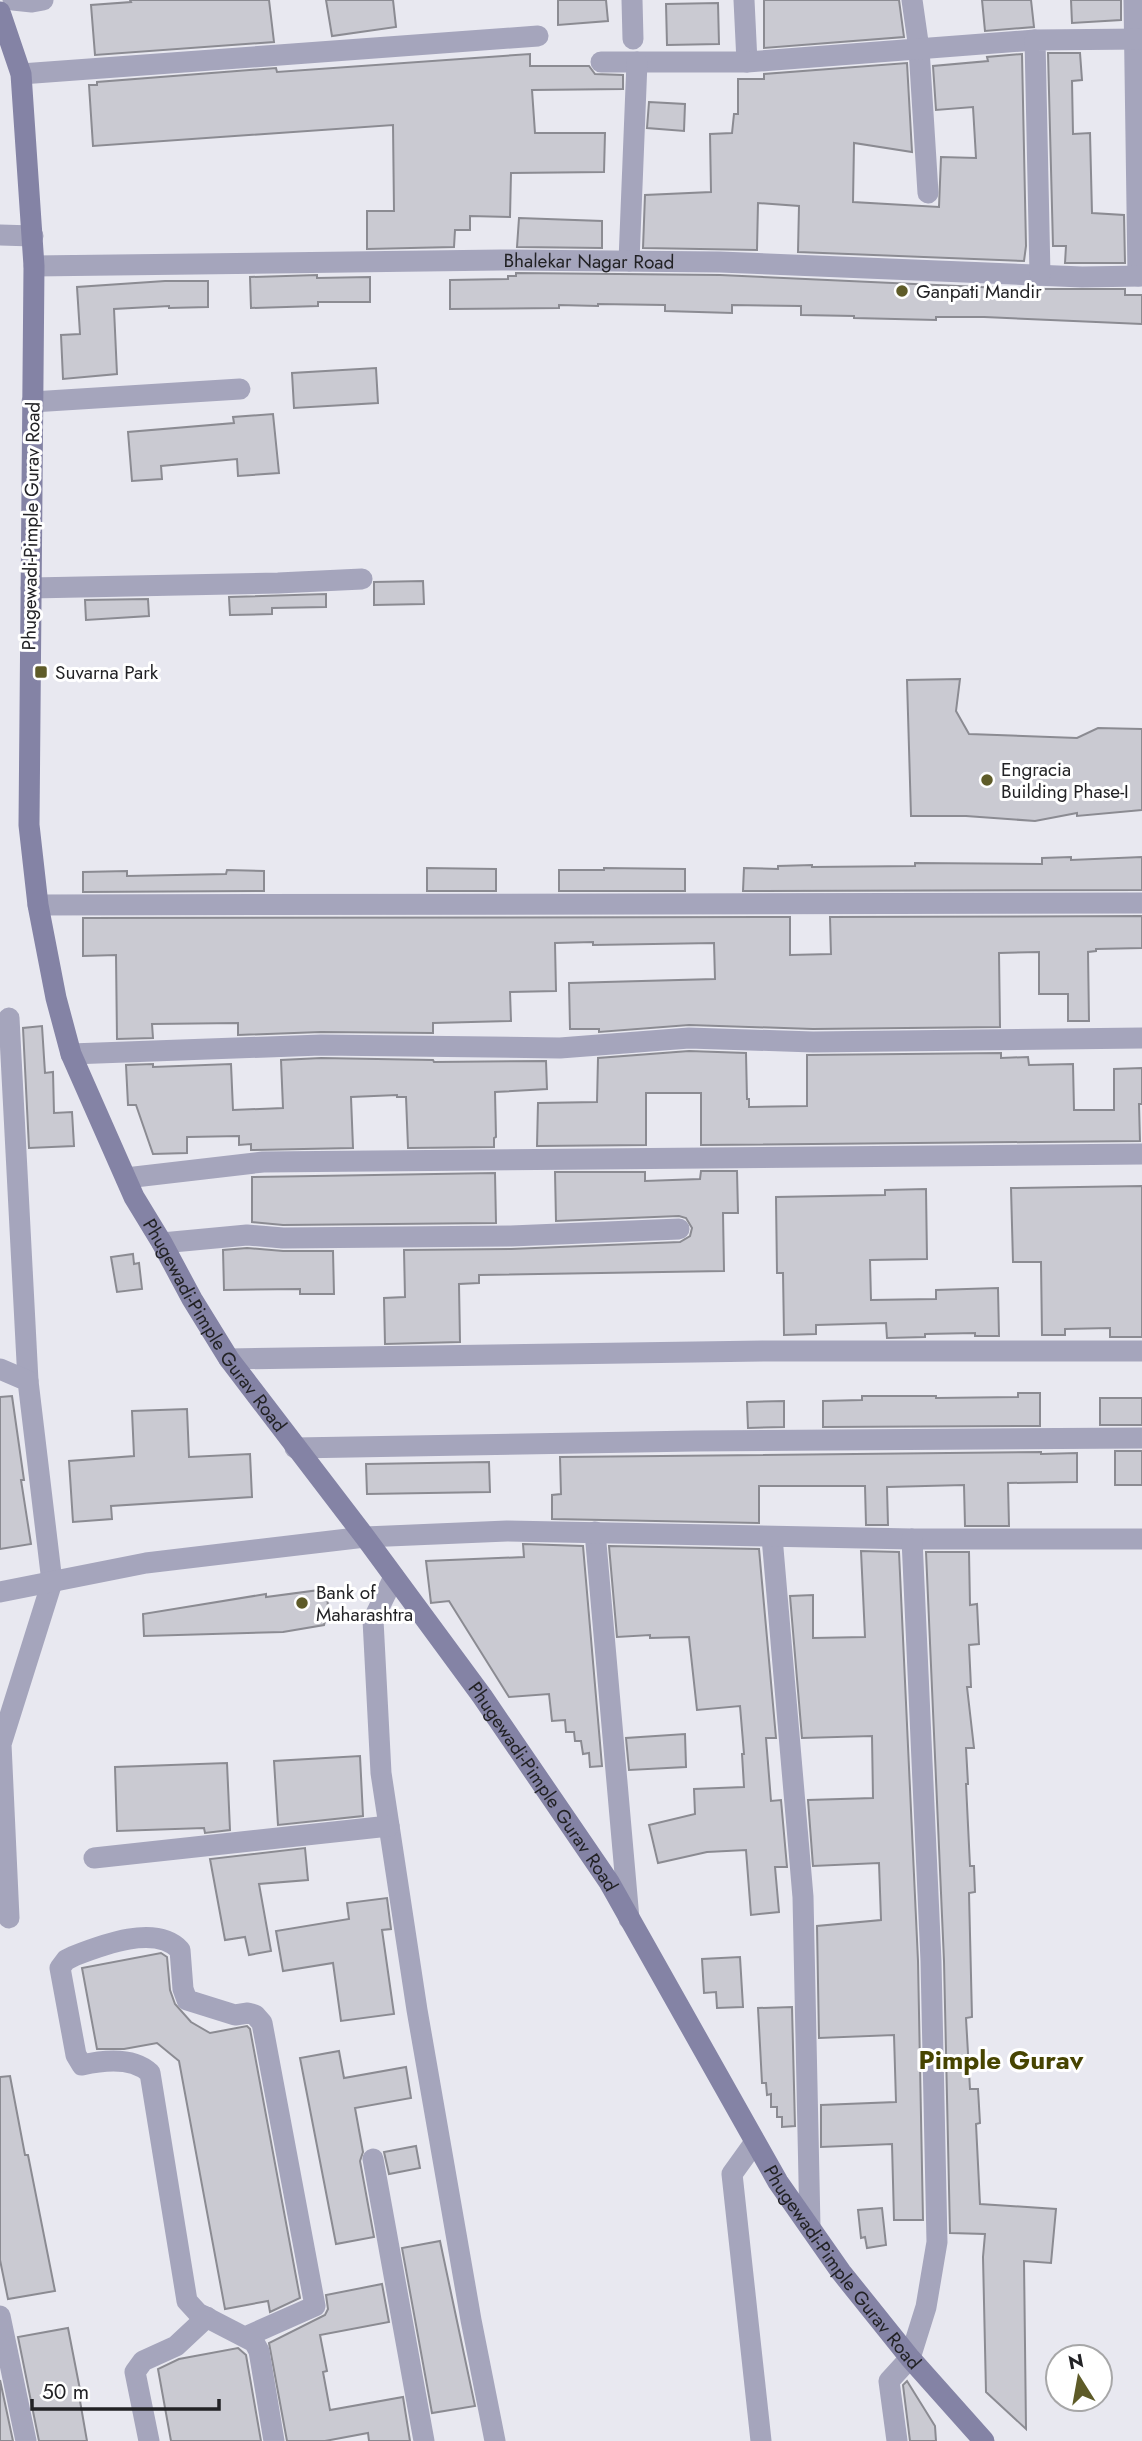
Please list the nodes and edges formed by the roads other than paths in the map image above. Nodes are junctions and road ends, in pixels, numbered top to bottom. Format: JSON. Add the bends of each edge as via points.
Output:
{"nodes":[{"id":1,"x":13,"y":0,"type":"edge"},
{"id":2,"x":43,"y":0,"type":"edge"},
{"id":3,"x":632,"y":0,"type":"edge"},
{"id":4,"x":744,"y":0,"type":"edge"},
{"id":5,"x":912,"y":0,"type":"edge"},
{"id":6,"x":1134,"y":0,"type":"edge"},
{"id":7,"x":0,"y":12,"type":"edge"},
{"id":8,"x":538,"y":36,"type":"dead end"},
{"id":9,"x":633,"y":39,"type":"dead end"},
{"id":10,"x":1139,"y":39,"type":"edge"},
{"id":11,"x":1035,"y":40,"type":"junction"},
{"id":12,"x":919,"y":48,"type":"junction"},
{"id":13,"x":601,"y":62,"type":"dead end"},
{"id":14,"x":636,"y":62,"type":"junction"},
{"id":15,"x":747,"y":62,"type":"junction"},
{"id":16,"x":21,"y":74,"type":"junction"},
{"id":17,"x":928,"y":193,"type":"dead end"},
{"id":18,"x":0,"y":235,"type":"edge"},
{"id":19,"x":33,"y":236,"type":"junction"},
{"id":20,"x":629,"y":261,"type":"junction"},
{"id":21,"x":34,"y":266,"type":"junction"},
{"id":22,"x":1040,"y":275,"type":"junction"},
{"id":23,"x":1140,"y":276,"type":"edge"},
{"id":24,"x":240,"y":389,"type":"dead end"},
{"id":25,"x":32,"y":402,"type":"junction"},
{"id":26,"x":362,"y":579,"type":"dead end"},
{"id":27,"x":31,"y":588,"type":"junction"},
{"id":28,"x":1142,"y":904,"type":"edge"},
{"id":29,"x":38,"y":905,"type":"junction"},
{"id":30,"x":9,"y":1018,"type":"dead end"},
{"id":31,"x":1142,"y":1038,"type":"edge"},
{"id":32,"x":71,"y":1054,"type":"junction"},
{"id":33,"x":1142,"y":1154,"type":"edge"},
{"id":34,"x":126,"y":1178,"type":"junction"},
{"id":35,"x":679,"y":1229,"type":"dead end"},
{"id":36,"x":162,"y":1243,"type":"junction"},
{"id":37,"x":1142,"y":1351,"type":"edge"},
{"id":38,"x":229,"y":1359,"type":"junction"},
{"id":39,"x":0,"y":1369,"type":"edge"},
{"id":40,"x":27,"y":1381,"type":"junction"},
{"id":41,"x":1142,"y":1438,"type":"edge"},
{"id":42,"x":295,"y":1448,"type":"junction"},
{"id":43,"x":595,"y":1532,"type":"junction"},
{"id":44,"x":365,"y":1537,"type":"junction"},
{"id":45,"x":772,"y":1537,"type":"junction"},
{"id":46,"x":912,"y":1539,"type":"junction"},
{"id":47,"x":1142,"y":1539,"type":"edge"},
{"id":48,"x":394,"y":1577,"type":"junction"},
{"id":49,"x":52,"y":1582,"type":"junction"},
{"id":50,"x":0,"y":1592,"type":"edge"},
{"id":51,"x":388,"y":1826,"type":"junction"},
{"id":52,"x":94,"y":1858,"type":"dead end"},
{"id":53,"x":9,"y":1918,"type":"dead end"},
{"id":54,"x":629,"y":1919,"type":"junction"},
{"id":55,"x":755,"y":2142,"type":"junction"},
{"id":56,"x":373,"y":2160,"type":"dead end"},
{"id":57,"x":810,"y":2227,"type":"junction"},
{"id":58,"x":0,"y":2316,"type":"edge"},
{"id":59,"x":207,"y":2317,"type":"junction"},
{"id":60,"x":244,"y":2337,"type":"junction"},
{"id":61,"x":910,"y":2358,"type":"junction"},
{"id":62,"x":26,"y":2441,"type":"edge"},
{"id":63,"x":149,"y":2441,"type":"edge"},
{"id":64,"x":274,"y":2441,"type":"edge"},
{"id":65,"x":424,"y":2441,"type":"edge"},
{"id":66,"x":495,"y":2441,"type":"edge"},
{"id":67,"x":761,"y":2441,"type":"edge"},
{"id":68,"x":897,"y":2441,"type":"edge"},
{"id":69,"x":984,"y":2441,"type":"edge"}],
"edges":[{"from":1,"to":2,"type":"street"},
{"from":3,"to":9,"type":"street"},
{"from":4,"to":15,"type":"street"},
{"from":5,"to":12,"type":"street"},
{"from":6,"to":10,"type":"street"},
{"from":7,"to":16,"type":"street","name":"Phugewadi-Pimple Gurav Road"},
{"from":8,"to":16,"type":"street"},
{"from":10,"to":11,"type":"street"},
{"from":10,"to":23,"type":"street"},
{"from":11,"to":12,"type":"street"},
{"from":11,"to":22,"type":"street"},
{"from":12,"to":15,"type":"street"},
{"from":12,"to":17,"type":"street"},
{"from":13,"to":14,"type":"street"},
{"from":14,"to":15,"type":"street"},
{"from":14,"to":20,"type":"street"},
{"from":16,"to":19,"type":"street","name":"Phugewadi-Pimple Gurav Road"},
{"from":18,"to":19,"type":"street"},
{"from":19,"to":21,"type":"street","name":"Phugewadi-Pimple Gurav Road"},
{"from":20,"to":21,"type":"street","name":"Bhalekar Nagar Road"},
{"from":20,"to":22,"type":"street","name":"Bhalekar Nagar Road"},
{"from":21,"to":25,"type":"street","name":"Phugewadi-Pimple Gurav Road"},
{"from":22,"to":23,"type":"street","name":"Bhalekar Nagar Road"},
{"from":24,"to":25,"type":"street"},
{"from":25,"to":27,"type":"street","name":"Phugewadi-Pimple Gurav Road"},
{"from":26,"to":27,"type":"street"},
{"from":27,"to":29,"type":"street","name":"Phugewadi-Pimple Gurav Road","via":[[29,825]]},
{"from":28,"to":29,"type":"street"},
{"from":29,"to":32,"type":"street","name":"Phugewadi-Pimple Gurav Road"},
{"from":30,"to":40,"type":"street"},
{"from":31,"to":32,"type":"street","via":[[813,1042],[689,1038],[560,1048],[321,1045]]},
{"from":32,"to":34,"type":"street","name":"Phugewadi-Pimple Gurav Road"},
{"from":33,"to":34,"type":"street","via":[[263,1162]]},
{"from":34,"to":36,"type":"street","name":"Phugewadi-Pimple Gurav Road"},
{"from":35,"to":36,"type":"street","via":[[511,1236],[247,1236]]},
{"from":36,"to":38,"type":"street","name":"Phugewadi-Pimple Gurav Road"},
{"from":37,"to":38,"type":"street"},
{"from":38,"to":42,"type":"street","name":"Phugewadi-Pimple Gurav Road"},
{"from":39,"to":40,"type":"street"},
{"from":40,"to":49,"type":"street"},
{"from":41,"to":42,"type":"street"},
{"from":42,"to":44,"type":"street","name":"Phugewadi-Pimple Gurav Road"},
{"from":43,"to":44,"type":"street"},
{"from":43,"to":45,"type":"street"},
{"from":43,"to":54,"type":"street"},
{"from":44,"to":48,"type":"street","name":"Phugewadi-Pimple Gurav Road"},
{"from":44,"to":49,"type":"street","via":[[146,1563]]},
{"from":45,"to":46,"type":"street"},
{"from":45,"to":57,"type":"street","via":[[803,1897]]},
{"from":46,"to":47,"type":"street"},
{"from":46,"to":61,"type":"street","via":[[931,1961],[937,2242],[926,2307]]},
{"from":48,"to":51,"type":"street","via":[[373,1620]]},
{"from":48,"to":54,"type":"street","name":"Phugewadi-Pimple Gurav Road","via":[[560,1808]]},
{"from":49,"to":50,"type":"street"},
{"from":49,"to":53,"type":"street","via":[[1,1744]]},
{"from":51,"to":52,"type":"street"},
{"from":51,"to":66,"type":"street"},
{"from":54,"to":55,"type":"street","name":"Phugewadi-Pimple Gurav Road"},
{"from":55,"to":57,"type":"street","name":"Phugewadi-Pimple Gurav Road"},
{"from":55,"to":67,"type":"street","via":[[732,2174]]},
{"from":56,"to":65,"type":"street"},
{"from":57,"to":61,"type":"street","name":"Phugewadi-Pimple Gurav Road"},
{"from":58,"to":62,"type":"street"},
{"from":59,"to":60,"type":"street"},
{"from":59,"to":60,"type":"street","via":[[187,2301],[150,2073],[132,2063],[82,2065],[76,2055],[62,1980],[60,1968],[66,1960],[142,1937],[167,1940],[180,1950],[187,2000],[235,2015],[255,2015],[262,2022],[315,2306]]},
{"from":59,"to":63,"type":"street","via":[[176,2346],[143,2361],[135,2372]]},
{"from":60,"to":64,"type":"street","via":[[259,2351]]},
{"from":61,"to":68,"type":"street","via":[[889,2381]]},
{"from":61,"to":69,"type":"street","name":"Phugewadi-Pimple Gurav Road"}]}
